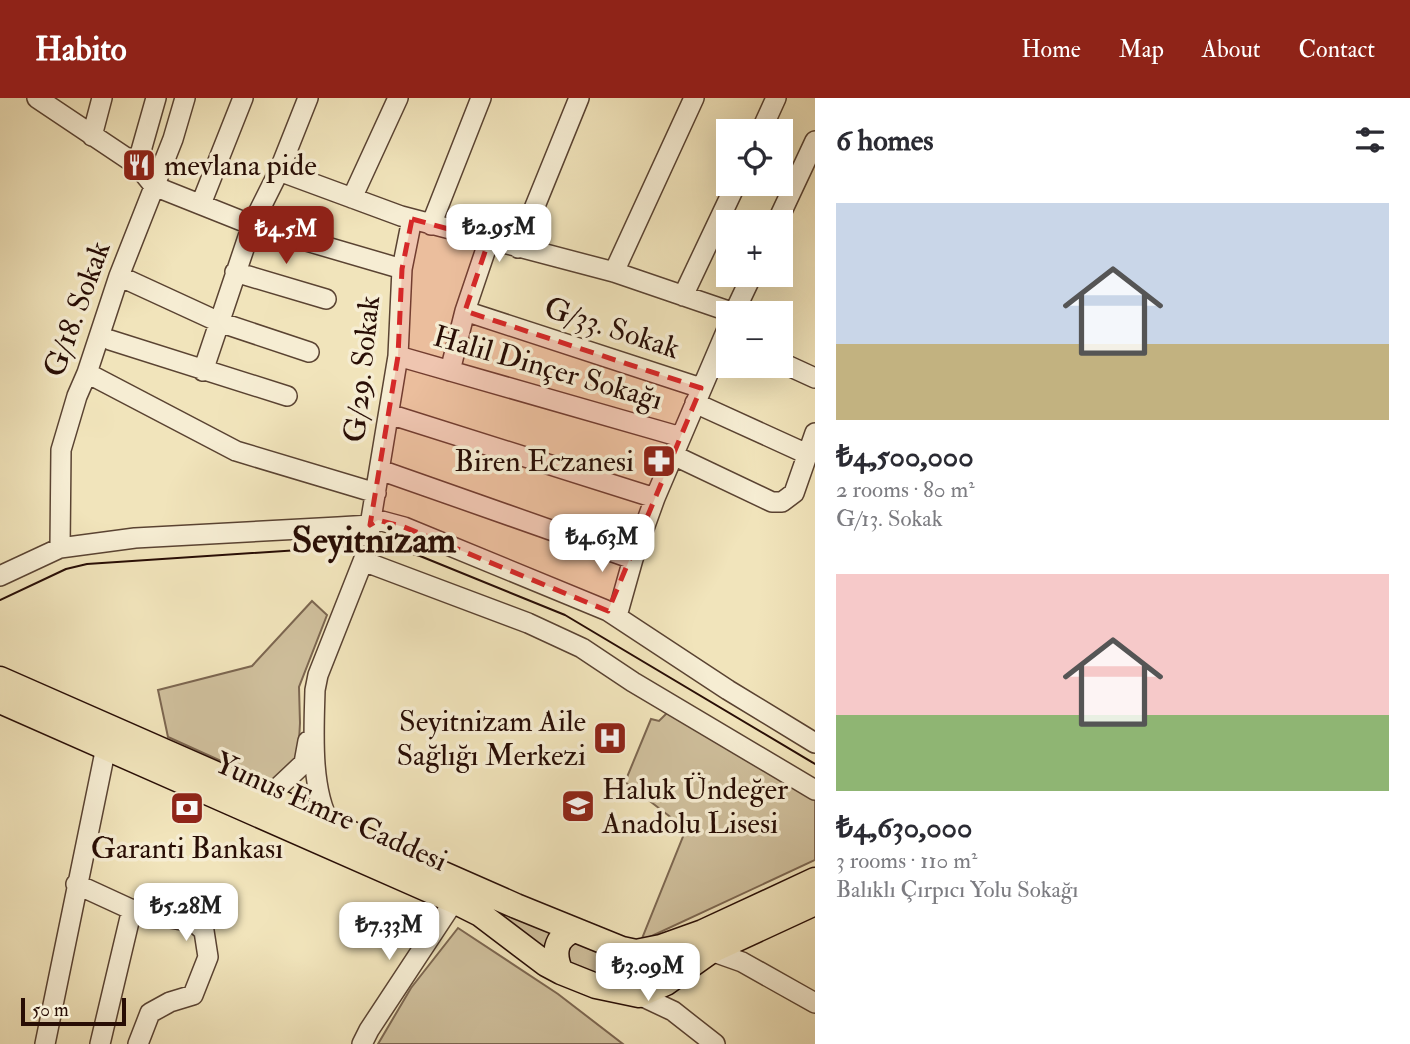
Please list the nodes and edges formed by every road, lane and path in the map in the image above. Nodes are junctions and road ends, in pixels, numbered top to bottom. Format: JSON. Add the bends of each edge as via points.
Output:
{"nodes":[{"id":1,"x":102,"y":98,"type":"edge"},
{"id":2,"x":156,"y":98,"type":"edge"},
{"id":3,"x":185,"y":98,"type":"edge"},
{"id":4,"x":243,"y":98,"type":"edge"},
{"id":5,"x":307,"y":98,"type":"edge"},
{"id":6,"x":398,"y":98,"type":"edge"},
{"id":7,"x":481,"y":98,"type":"edge"},
{"id":8,"x":579,"y":98,"type":"edge"},
{"id":9,"x":694,"y":98,"type":"edge"},
{"id":10,"x":776,"y":98,"type":"edge"},
{"id":11,"x":45,"y":100,"type":"edge"},
{"id":12,"x":766,"y":119,"type":"edge"},
{"id":13,"x":92,"y":136,"type":"junction"},
{"id":14,"x":815,"y":141,"type":"edge"},
{"id":15,"x":811,"y":160,"type":"edge"},
{"id":16,"x":137,"y":165,"type":"junction"},
{"id":17,"x":279,"y":171,"type":"junction"},
{"id":18,"x":154,"y":186,"type":"junction"},
{"id":19,"x":730,"y":196,"type":"edge"},
{"id":20,"x":352,"y":198,"type":"junction"},
{"id":21,"x":201,"y":204,"type":"junction"},
{"id":22,"x":783,"y":210,"type":"edge"},
{"id":23,"x":412,"y":219,"type":"junction"},
{"id":24,"x":252,"y":225,"type":"junction"},
{"id":25,"x":431,"y":225,"type":"junction"},
{"id":26,"x":488,"y":240,"type":"junction"},
{"id":27,"x":518,"y":248,"type":"junction"},
{"id":28,"x":402,"y":269,"type":"junction"},
{"id":29,"x":235,"y":272,"type":"junction"},
{"id":30,"x":614,"y":272,"type":"junction"},
{"id":31,"x":119,"y":276,"type":"junction"},
{"id":32,"x":683,"y":296,"type":"junction"},
{"id":33,"x":326,"y":299,"type":"dead end"},
{"id":34,"x":716,"y":307,"type":"edge"},
{"id":35,"x":465,"y":311,"type":"junction"},
{"id":36,"x":219,"y":322,"type":"junction"},
{"id":37,"x":110,"y":340,"type":"dead end"},
{"id":38,"x":309,"y":352,"type":"dead end"},
{"id":39,"x":398,"y":356,"type":"junction"},
{"id":40,"x":716,"y":358,"type":"edge"},
{"id":41,"x":793,"y":368,"type":"edge"},
{"id":42,"x":203,"y":371,"type":"junction"},
{"id":43,"x":450,"y":371,"type":"junction"},
{"id":44,"x":87,"y":373,"type":"junction"},
{"id":45,"x":815,"y":378,"type":"edge"},
{"id":46,"x":287,"y":396,"type":"dead end"},
{"id":47,"x":698,"y":396,"type":"junction"},
{"id":48,"x":389,"y":414,"type":"junction"},
{"id":49,"x":815,"y":433,"type":"edge"},
{"id":50,"x":681,"y":437,"type":"junction"},
{"id":51,"x":807,"y":454,"type":"junction"},
{"id":52,"x":674,"y":456,"type":"junction"},
{"id":53,"x":380,"y":470,"type":"junction"},
{"id":54,"x":376,"y":493,"type":"junction"},
{"id":55,"x":655,"y":498,"type":"junction"},
{"id":56,"x":370,"y":524,"type":"junction"},
{"id":57,"x":60,"y":548,"type":"junction"},
{"id":58,"x":633,"y":559,"type":"junction"},
{"id":59,"x":363,"y":561,"type":"junction"},
{"id":60,"x":0,"y":576,"type":"edge"},
{"id":61,"x":613,"y":613,"type":"junction"},
{"id":62,"x":0,"y":679,"type":"edge"},
{"id":63,"x":0,"y":701,"type":"edge"},
{"id":64,"x":815,"y":743,"type":"edge"},
{"id":65,"x":106,"y":747,"type":"junction"},
{"id":66,"x":815,"y":790,"type":"edge"},
{"id":67,"x":268,"y":797,"type":"junction"},
{"id":68,"x":330,"y":824,"type":"junction"},
{"id":69,"x":815,"y":880,"type":"edge"},
{"id":70,"x":76,"y":884,"type":"junction"},
{"id":71,"x":454,"y":901,"type":"junction"},
{"id":72,"x":815,"y":903,"type":"edge"},
{"id":73,"x":132,"y":909,"type":"junction"},
{"id":74,"x":575,"y":930,"type":"junction"},
{"id":75,"x":649,"y":951,"type":"junction"},
{"id":76,"x":711,"y":951,"type":"junction"},
{"id":77,"x":561,"y":972,"type":"junction"},
{"id":78,"x":666,"y":983,"type":"junction"},
{"id":79,"x":639,"y":995,"type":"junction"},
{"id":80,"x":815,"y":1003,"type":"edge"},
{"id":81,"x":673,"y":1011,"type":"junction"},
{"id":82,"x":44,"y":1044,"type":"edge"},
{"id":83,"x":100,"y":1044,"type":"edge"},
{"id":84,"x":138,"y":1044,"type":"edge"},
{"id":85,"x":362,"y":1044,"type":"edge"},
{"id":86,"x":715,"y":1044,"type":"edge"}],
"edges":[{"from":1,"to":13,"type":"street"},
{"from":2,"to":16,"type":"street"},
{"from":3,"to":18,"type":"street","name":"G/18. Sokak"},
{"from":4,"to":21,"type":"street"},
{"from":5,"to":17,"type":"street"},
{"from":6,"to":20,"type":"street"},
{"from":7,"to":25,"type":"street"},
{"from":8,"to":27,"type":"street"},
{"from":9,"to":30,"type":"street"},
{"from":10,"to":12,"type":"street"},
{"from":11,"to":13,"type":"street"},
{"from":13,"to":16,"type":"street"},
{"from":14,"to":15,"type":"street"},
{"from":15,"to":22,"type":"street"},
{"from":16,"to":18,"type":"street"},
{"from":17,"to":20,"type":"street"},
{"from":17,"to":24,"type":"street"},
{"from":18,"to":21,"type":"street"},
{"from":18,"to":31,"type":"street","name":"G/18. Sokak"},
{"from":19,"to":32,"type":"street"},
{"from":20,"to":23,"type":"street"},
{"from":21,"to":24,"type":"street"},
{"from":23,"to":25,"type":"street"},
{"from":23,"to":28,"type":"street","name":"G/29. Sokak"},
{"from":24,"to":28,"type":"street"},
{"from":24,"to":29,"type":"street"},
{"from":25,"to":26,"type":"street"},
{"from":26,"to":27,"type":"street"},
{"from":26,"to":35,"type":"street"},
{"from":27,"to":30,"type":"street"},
{"from":28,"to":39,"type":"street","name":"G/29. Sokak"},
{"from":29,"to":33,"type":"street"},
{"from":29,"to":36,"type":"street"},
{"from":30,"to":32,"type":"street"},
{"from":31,"to":36,"type":"street"},
{"from":31,"to":44,"type":"street","name":"G/18. Sokak"},
{"from":32,"to":34,"type":"street"},
{"from":35,"to":43,"type":"street"},
{"from":35,"to":47,"type":"street","name":"G/33. Sokak"},
{"from":36,"to":38,"type":"street"},
{"from":36,"to":42,"type":"street"},
{"from":37,"to":42,"type":"street"},
{"from":39,"to":43,"type":"street","name":"Halil Dinçer Sokağı"},
{"from":39,"to":48,"type":"street","name":"G/29. Sokak"},
{"from":40,"to":47,"type":"street"},
{"from":41,"to":45,"type":"street"},
{"from":42,"to":46,"type":"street"},
{"from":43,"to":50,"type":"street","name":"Halil Dinçer Sokağı"},
{"from":44,"to":54,"type":"street","via":[[236,451]]},
{"from":44,"to":57,"type":"street","name":"G/18. Sokak","via":[[61,450]]},
{"from":47,"to":50,"type":"street"},
{"from":47,"to":51,"type":"street","name":"G/33. Sokak"},
{"from":48,"to":53,"type":"street","name":"G/29. Sokak"},
{"from":48,"to":55,"type":"street"},
{"from":49,"to":51,"type":"street"},
{"from":50,"to":52,"type":"street"},
{"from":51,"to":52,"type":"street","via":[[794,493],[782,502],[772,502]]},
{"from":52,"to":55,"type":"street"},
{"from":53,"to":54,"type":"street","name":"G/29. Sokak"},
{"from":53,"to":58,"type":"street"},
{"from":54,"to":56,"type":"street","name":"G/29. Sokak"},
{"from":55,"to":58,"type":"street"},
{"from":56,"to":57,"type":"street","via":[[135,538]]},
{"from":56,"to":59,"type":"street"},
{"from":56,"to":61,"type":"street","via":[[378,520],[404,527]]},
{"from":56,"to":67,"type":"street","via":[[307,681],[304,763]]},
{"from":57,"to":60,"type":"street"},
{"from":58,"to":61,"type":"street"},
{"from":59,"to":66,"type":"street","via":[[582,648]]},
{"from":59,"to":68,"type":"street","via":[[315,690],[318,791]]},
{"from":61,"to":64,"type":"street"},
{"from":62,"to":67,"type":"main road","name":"Yunus Emre Caddesi"},
{"from":63,"to":65,"type":"main road","name":"Yunus Emre Caddesi"},
{"from":65,"to":70,"type":"street"},
{"from":65,"to":71,"type":"main road","name":"Yunus Emre Caddesi"},
{"from":67,"to":68,"type":"main road","name":"Yunus Emre Caddesi"},
{"from":68,"to":74,"type":"main road","name":"Yunus Emre Caddesi"},
{"from":69,"to":75,"type":"main road","name":"Yunus Emre Caddesi","via":[[703,932]]},
{"from":70,"to":73,"type":"street"},
{"from":70,"to":82,"type":"street"},
{"from":71,"to":77,"type":"main road","name":"Yunus Emre Caddesi","via":[[480,914]]},
{"from":71,"to":85,"type":"street"},
{"from":72,"to":76,"type":"main road"},
{"from":73,"to":83,"type":"street"},
{"from":73,"to":84,"type":"street","via":[[194,922],[204,931],[208,957],[193,995],[150,1013]]},
{"from":74,"to":75,"type":"main road","name":"Yunus Emre Caddesi","via":[[622,949]]},
{"from":74,"to":77,"type":"main road","via":[[558,944],[555,961]]},
{"from":75,"to":78,"type":"main road","via":[[659,957]]},
{"from":76,"to":78,"type":"main road"},
{"from":76,"to":80,"type":"street","via":[[742,962]]},
{"from":77,"to":79,"type":"main road","name":"Yunus Emre Caddesi","via":[[605,989]]},
{"from":78,"to":79,"type":"main road"},
{"from":78,"to":81,"type":"street"},
{"from":79,"to":81,"type":"street"},
{"from":81,"to":86,"type":"street"}]}
